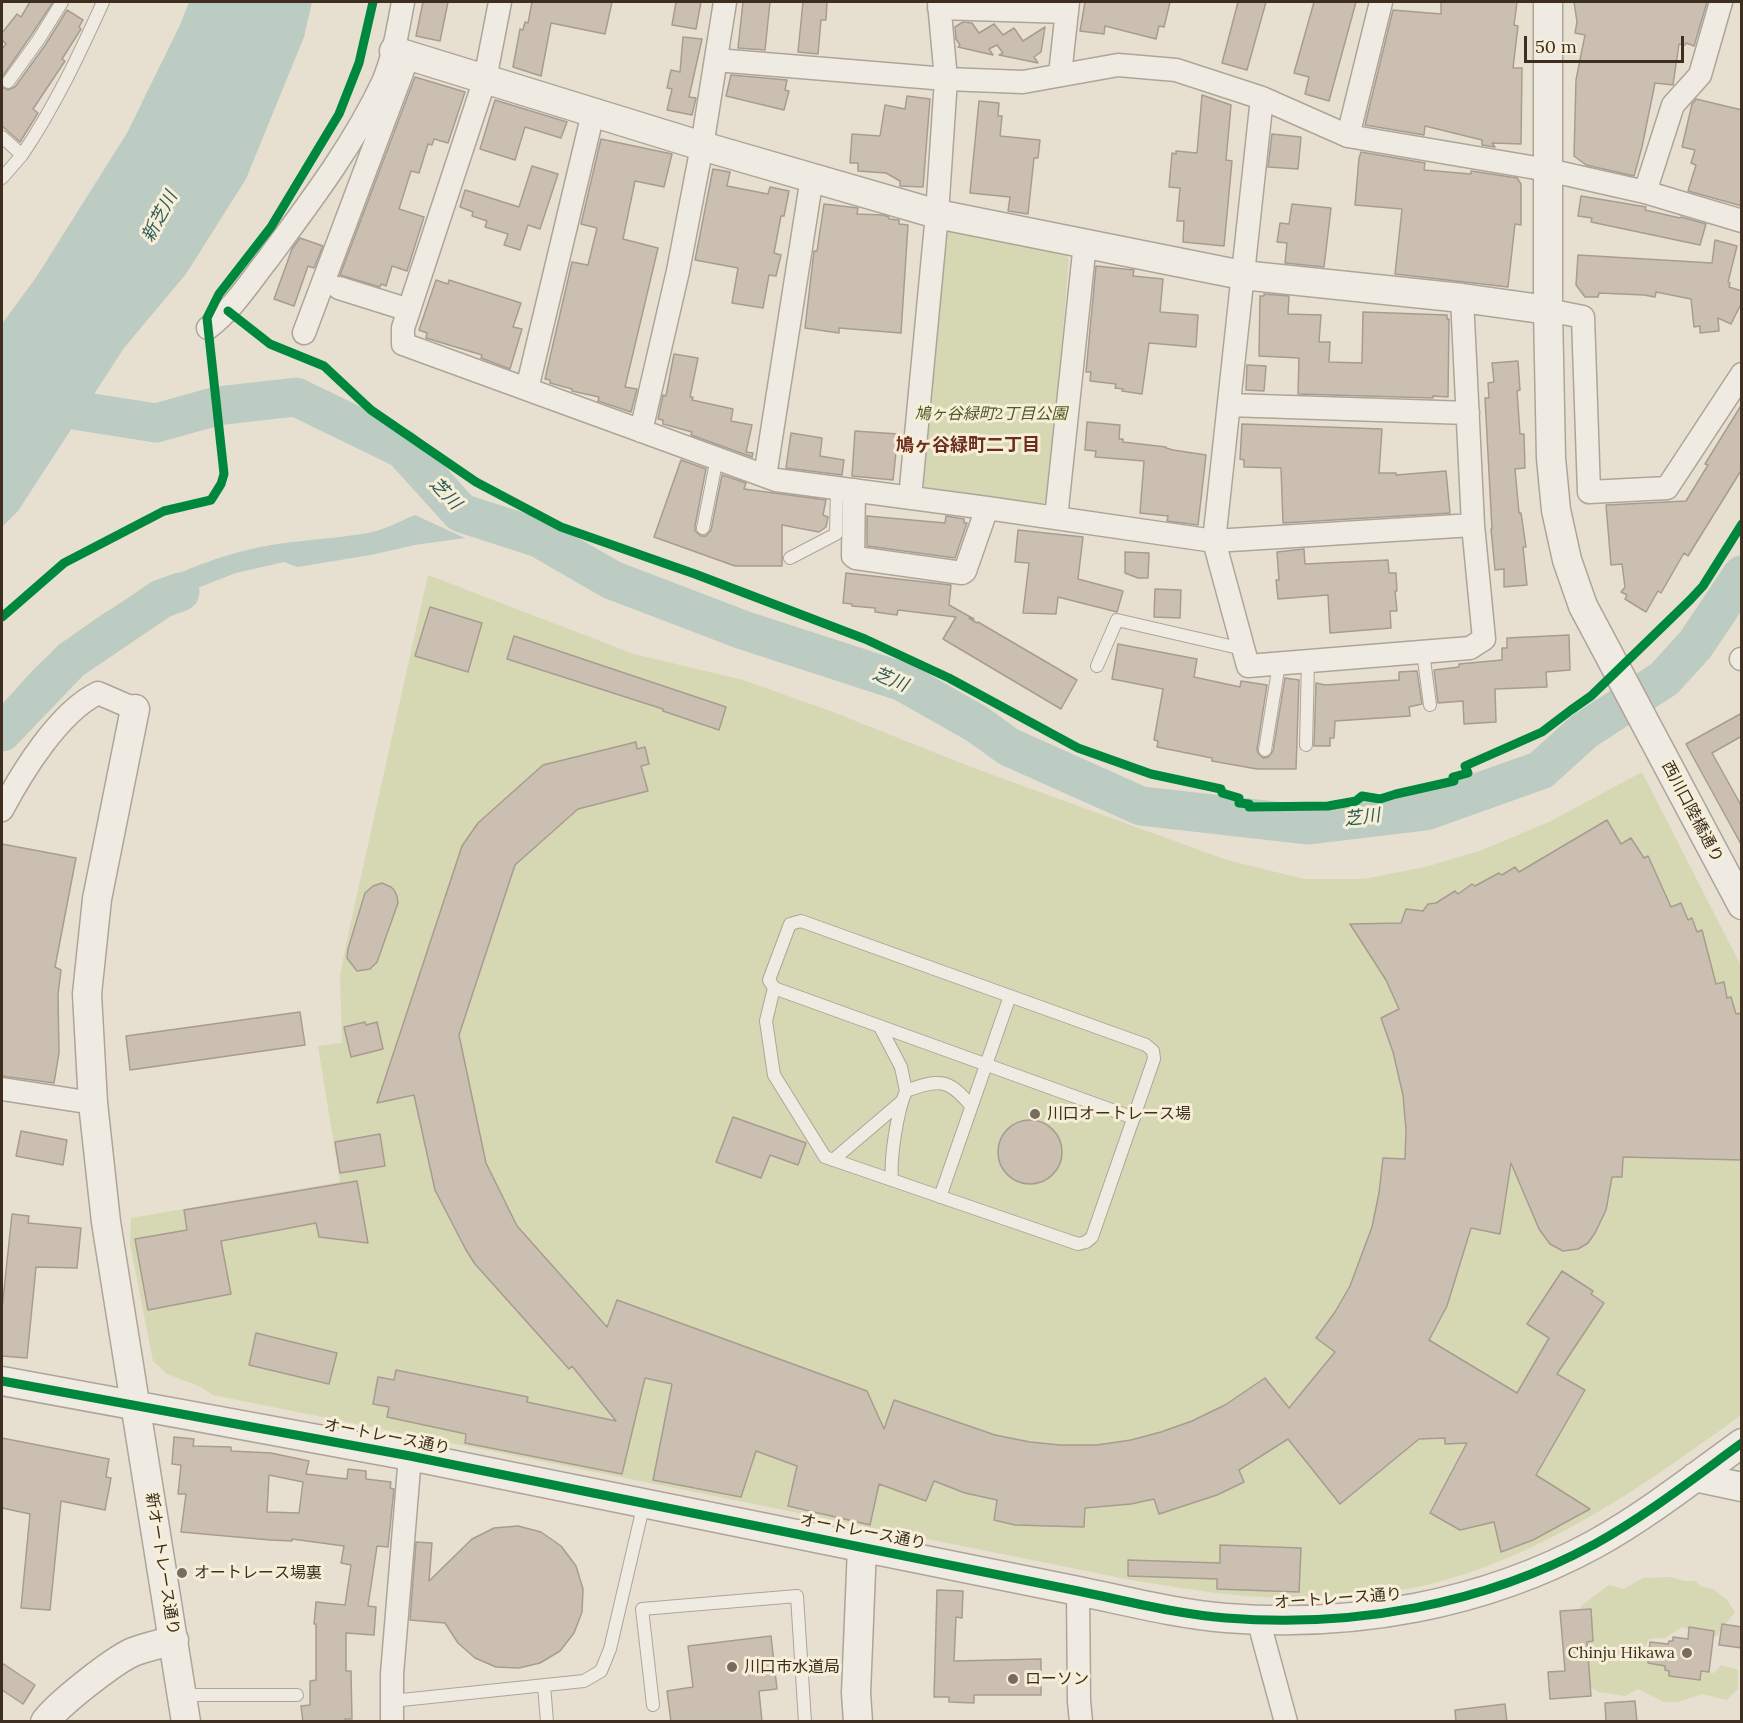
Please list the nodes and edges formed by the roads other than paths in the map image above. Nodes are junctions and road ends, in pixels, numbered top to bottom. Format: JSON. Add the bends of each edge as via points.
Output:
{"nodes":[{"id":1,"x":62,"y":2,"type":"edge"},
{"id":2,"x":103,"y":2,"type":"edge"},
{"id":3,"x":403,"y":2,"type":"edge"},
{"id":4,"x":500,"y":2,"type":"edge"},
{"id":5,"x":725,"y":2,"type":"edge"},
{"id":6,"x":1381,"y":2,"type":"edge"},
{"id":7,"x":1548,"y":2,"type":"edge"},
{"id":8,"x":1721,"y":2,"type":"edge"},
{"id":9,"x":939,"y":5,"type":"edge"},
{"id":10,"x":1068,"y":7,"type":"edge"},
{"id":11,"x":401,"y":54,"type":"junction"},
{"id":12,"x":716,"y":60,"type":"junction"},
{"id":13,"x":1060,"y":74,"type":"junction"},
{"id":14,"x":485,"y":79,"type":"junction"},
{"id":15,"x":946,"y":79,"type":"junction"},
{"id":16,"x":8,"y":82,"type":"dead end"},
{"id":17,"x":1262,"y":98,"type":"junction"},
{"id":18,"x":593,"y":113,"type":"junction"},
{"id":19,"x":1348,"y":136,"type":"junction"},
{"id":20,"x":2,"y":138,"type":"edge"},
{"id":21,"x":702,"y":146,"type":"junction"},
{"id":22,"x":22,"y":155,"type":"junction"},
{"id":23,"x":1548,"y":170,"type":"junction"},
{"id":24,"x":812,"y":177,"type":"junction"},
{"id":25,"x":2,"y":178,"type":"edge"},
{"id":26,"x":1645,"y":192,"type":"junction"},
{"id":27,"x":937,"y":214,"type":"junction"},
{"id":28,"x":1742,"y":221,"type":"edge"},
{"id":29,"x":1085,"y":243,"type":"junction"},
{"id":30,"x":1242,"y":275,"type":"junction"},
{"id":31,"x":339,"y":288,"type":"dead end"},
{"id":32,"x":1462,"y":298,"type":"junction"},
{"id":33,"x":409,"y":310,"type":"junction"},
{"id":34,"x":1548,"y":310,"type":"junction"},
{"id":35,"x":208,"y":328,"type":"dead end"},
{"id":36,"x":304,"y":333,"type":"dead end"},
{"id":37,"x":1742,"y":374,"type":"edge"},
{"id":38,"x":527,"y":389,"type":"junction"},
{"id":39,"x":1229,"y":405,"type":"junction"},
{"id":40,"x":1468,"y":413,"type":"junction"},
{"id":41,"x":641,"y":431,"type":"junction"},
{"id":42,"x":717,"y":459,"type":"junction"},
{"id":43,"x":765,"y":476,"type":"junction"},
{"id":44,"x":846,"y":489,"type":"junction"},
{"id":45,"x":910,"y":498,"type":"junction"},
{"id":46,"x":987,"y":508,"type":"junction"},
{"id":47,"x":1056,"y":518,"type":"junction"},
{"id":48,"x":1473,"y":525,"type":"junction"},
{"id":49,"x":703,"y":528,"type":"dead end"},
{"id":50,"x":1214,"y":541,"type":"junction"},
{"id":51,"x":790,"y":558,"type":"dead end"},
{"id":52,"x":1243,"y":649,"type":"junction"},
{"id":53,"x":1423,"y":652,"type":"junction"},
{"id":54,"x":1308,"y":661,"type":"junction"},
{"id":55,"x":1279,"y":664,"type":"junction"},
{"id":56,"x":1097,"y":666,"type":"dead end"},
{"id":57,"x":1430,"y":705,"type":"dead end"},
{"id":58,"x":135,"y":709,"type":"joint"},
{"id":59,"x":1306,"y":745,"type":"dead end"},
{"id":60,"x":1265,"y":750,"type":"dead end"},
{"id":61,"x":2,"y":810,"type":"edge"},
{"id":62,"x":1742,"y":905,"type":"edge"},
{"id":63,"x":774,"y":988,"type":"junction"},
{"id":64,"x":1010,"y":996,"type":"junction"},
{"id":65,"x":880,"y":1027,"type":"junction"},
{"id":66,"x":986,"y":1065,"type":"junction"},
{"id":67,"x":2,"y":1089,"type":"edge"},
{"id":68,"x":904,"y":1096,"type":"junction"},
{"id":69,"x":93,"y":1102,"type":"junction"},
{"id":70,"x":971,"y":1106,"type":"junction"},
{"id":71,"x":1134,"y":1118,"type":"junction"},
{"id":72,"x":833,"y":1160,"type":"junction"},
{"id":73,"x":892,"y":1180,"type":"junction"},
{"id":74,"x":940,"y":1197,"type":"junction"},
{"id":75,"x":2,"y":1381,"type":"edge"},
{"id":76,"x":137,"y":1406,"type":"junction"},
{"id":77,"x":1742,"y":1443,"type":"edge"},
{"id":78,"x":410,"y":1456,"type":"junction"},
{"id":79,"x":1695,"y":1477,"type":"junction"},
{"id":80,"x":1742,"y":1487,"type":"edge"},
{"id":81,"x":644,"y":1503,"type":"junction"},
{"id":82,"x":862,"y":1547,"type":"junction"},
{"id":83,"x":1078,"y":1591,"type":"junction"},
{"id":84,"x":620,"y":1602,"type":"junction"},
{"id":85,"x":642,"y":1609,"type":"junction"},
{"id":86,"x":1258,"y":1619,"type":"junction"},
{"id":87,"x":174,"y":1640,"type":"junction"},
{"id":88,"x":544,"y":1686,"type":"junction"},
{"id":89,"x":297,"y":1695,"type":"dead end"},
{"id":90,"x":653,"y":1705,"type":"dead end"},
{"id":91,"x":184,"y":1708,"type":"edge"},
{"id":92,"x":392,"y":1711,"type":"edge"},
{"id":93,"x":45,"y":1722,"type":"edge"},
{"id":94,"x":547,"y":1722,"type":"edge"},
{"id":95,"x":805,"y":1722,"type":"edge"},
{"id":96,"x":858,"y":1722,"type":"edge"},
{"id":97,"x":1081,"y":1722,"type":"edge"},
{"id":98,"x":1286,"y":1722,"type":"edge"}],
"edges":[{"from":1,"to":16,"type":"lane"},
{"from":2,"to":22,"type":"lane","via":[[68,79]]},
{"from":3,"to":11,"type":"street"},
{"from":4,"to":14,"type":"street"},
{"from":5,"to":12,"type":"street"},
{"from":6,"to":19,"type":"street"},
{"from":7,"to":23,"type":"street","name":"西川口陸橋通り"},
{"from":8,"to":26,"type":"street","via":[[1700,75],[1673,105]]},
{"from":9,"to":10,"type":"street"},
{"from":9,"to":15,"type":"street"},
{"from":10,"to":13,"type":"street"},
{"from":11,"to":14,"type":"street"},
{"from":11,"to":35,"type":"street","via":[[346,151],[228,311]]},
{"from":11,"to":36,"type":"street"},
{"from":12,"to":15,"type":"street"},
{"from":12,"to":21,"type":"street"},
{"from":13,"to":15,"type":"street","via":[[1023,82]]},
{"from":13,"to":17,"type":"street","via":[[1118,64],[1176,70]]},
{"from":14,"to":18,"type":"street"},
{"from":14,"to":33,"type":"street"},
{"from":15,"to":27,"type":"street"},
{"from":17,"to":19,"type":"street"},
{"from":17,"to":30,"type":"street"},
{"from":18,"to":21,"type":"street"},
{"from":18,"to":38,"type":"street"},
{"from":19,"to":23,"type":"street"},
{"from":20,"to":22,"type":"lane"},
{"from":21,"to":24,"type":"street"},
{"from":21,"to":41,"type":"street"},
{"from":22,"to":25,"type":"lane"},
{"from":23,"to":26,"type":"street"},
{"from":23,"to":34,"type":"street","name":"西川口陸橋通り"},
{"from":24,"to":27,"type":"street"},
{"from":24,"to":43,"type":"street"},
{"from":26,"to":28,"type":"street"},
{"from":27,"to":29,"type":"street"},
{"from":27,"to":45,"type":"street"},
{"from":29,"to":30,"type":"street"},
{"from":29,"to":47,"type":"street"},
{"from":30,"to":32,"type":"street"},
{"from":30,"to":39,"type":"street"},
{"from":31,"to":33,"type":"street"},
{"from":32,"to":34,"type":"street"},
{"from":32,"to":40,"type":"street"},
{"from":33,"to":38,"type":"street","via":[[403,344]]},
{"from":34,"to":37,"type":"street","via":[[1583,317],[1589,492],[1667,488]]},
{"from":34,"to":62,"type":"street","name":"西川口陸橋通り","via":[[1551,458],[1556,510],[1567,560],[1583,606],[1604,648]]},
{"from":38,"to":41,"type":"street"},
{"from":39,"to":40,"type":"street"},
{"from":39,"to":50,"type":"street"},
{"from":40,"to":48,"type":"street"},
{"from":41,"to":42,"type":"street"},
{"from":42,"to":43,"type":"street"},
{"from":42,"to":49,"type":"lane"},
{"from":43,"to":44,"type":"street"},
{"from":44,"to":45,"type":"street"},
{"from":44,"to":46,"type":"street","via":[[853,556],[962,573]]},
{"from":44,"to":51,"type":"lane","via":[[836,534]]},
{"from":45,"to":46,"type":"street"},
{"from":46,"to":47,"type":"street"},
{"from":47,"to":50,"type":"street"},
{"from":48,"to":50,"type":"street"},
{"from":48,"to":53,"type":"street","via":[[1484,639],[1470,648]]},
{"from":50,"to":52,"type":"street"},
{"from":52,"to":55,"type":"street","via":[[1248,666]]},
{"from":52,"to":56,"type":"lane","via":[[1117,620]]},
{"from":53,"to":54,"type":"street"},
{"from":53,"to":57,"type":"lane"},
{"from":54,"to":55,"type":"street"},
{"from":54,"to":59,"type":"lane"},
{"from":55,"to":60,"type":"lane"},
{"from":58,"to":61,"type":"street","via":[[98,693],[88,698],[58,727],[22,772]]},
{"from":58,"to":69,"type":"street","name":"新オートレース通り","via":[[97,898],[87,994]]},
{"from":63,"to":64,"type":"lane","via":[[769,980],[790,924],[801,921]]},
{"from":63,"to":65,"type":"lane"},
{"from":63,"to":72,"type":"lane","via":[[766,1021],[774,1075],[825,1157]]},
{"from":64,"to":66,"type":"lane"},
{"from":64,"to":71,"type":"lane","via":[[1146,1045],[1153,1051],[1154,1059]]},
{"from":65,"to":66,"type":"lane"},
{"from":65,"to":68,"type":"lane","via":[[901,1067]]},
{"from":66,"to":70,"type":"lane"},
{"from":66,"to":71,"type":"lane"},
{"from":67,"to":69,"type":"street"},
{"from":68,"to":70,"type":"lane","via":[[929,1082],[944,1082],[960,1092]]},
{"from":68,"to":72,"type":"lane"},
{"from":68,"to":73,"type":"lane"},
{"from":69,"to":76,"type":"street","name":"新オートレース通り","via":[[106,1222]]},
{"from":70,"to":74,"type":"lane"},
{"from":71,"to":74,"type":"lane","via":[[1092,1237],[1086,1242],[1078,1244]]},
{"from":72,"to":73,"type":"lane"},
{"from":73,"to":74,"type":"lane"},
{"from":75,"to":76,"type":"street","name":"オートレース通り"},
{"from":76,"to":78,"type":"street","name":"オートレース通り"},
{"from":76,"to":87,"type":"street","name":"新オートレース通り"},
{"from":77,"to":79,"type":"street","name":"オートレース通り"},
{"from":78,"to":81,"type":"street","name":"オートレース通り"},
{"from":78,"to":92,"type":"street"},
{"from":79,"to":80,"type":"street"},
{"from":79,"to":86,"type":"street","name":"オートレース通り","via":[[1597,1543],[1488,1590],[1396,1612]]},
{"from":81,"to":82,"type":"street","name":"オートレース通り"},
{"from":81,"to":84,"type":"lane"},
{"from":82,"to":83,"type":"street","name":"オートレース通り"},
{"from":82,"to":96,"type":"street"},
{"from":83,"to":86,"type":"street","name":"オートレース通り","via":[[1188,1613]]},
{"from":83,"to":97,"type":"street"},
{"from":84,"to":85,"type":"lane"},
{"from":84,"to":88,"type":"lane","via":[[601,1671],[584,1681]]},
{"from":85,"to":90,"type":"lane"},
{"from":85,"to":95,"type":"lane","via":[[797,1596]]},
{"from":86,"to":98,"type":"street"},
{"from":87,"to":91,"type":"street","name":"新オートレース通り"},
{"from":87,"to":93,"type":"street","via":[[132,1652],[89,1682]]},
{"from":88,"to":92,"type":"lane"},
{"from":88,"to":94,"type":"lane"},
{"from":89,"to":91,"type":"lane"}]}
